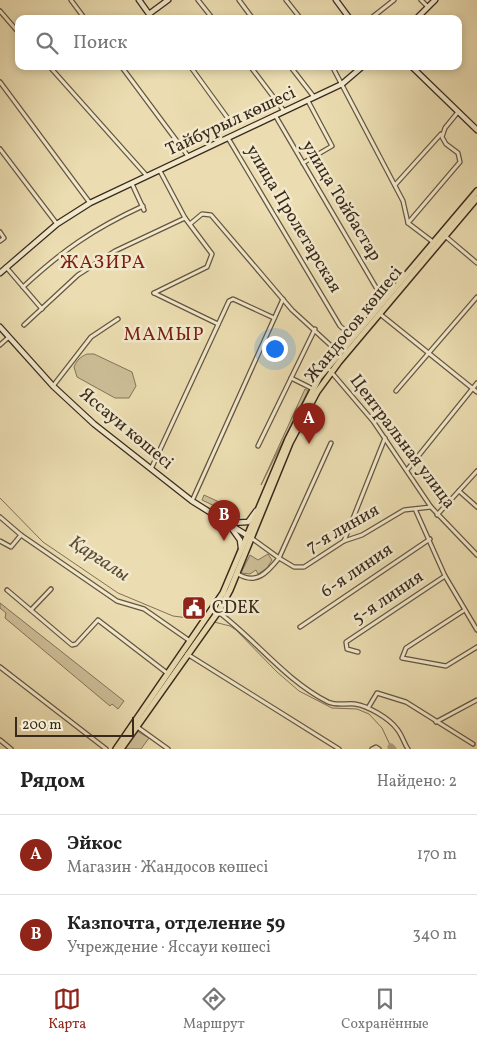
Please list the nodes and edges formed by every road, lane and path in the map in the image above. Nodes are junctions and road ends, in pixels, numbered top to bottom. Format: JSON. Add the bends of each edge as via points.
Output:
{"nodes":[{"id":1,"x":71,"y":0,"type":"edge"},
{"id":2,"x":139,"y":0,"type":"edge"},
{"id":3,"x":168,"y":0,"type":"edge"},
{"id":4,"x":198,"y":0,"type":"edge"},
{"id":5,"x":239,"y":0,"type":"edge"},
{"id":6,"x":286,"y":0,"type":"edge"},
{"id":7,"x":336,"y":0,"type":"edge"},
{"id":8,"x":394,"y":0,"type":"edge"},
{"id":9,"x":421,"y":0,"type":"edge"},
{"id":10,"x":435,"y":0,"type":"edge"},
{"id":11,"x":428,"y":7,"type":"junction"},
{"id":12,"x":0,"y":12,"type":"edge"},
{"id":13,"x":149,"y":14,"type":"joint"},
{"id":14,"x":82,"y":15,"type":"edge"},
{"id":15,"x":210,"y":15,"type":"edge"},
{"id":16,"x":251,"y":15,"type":"edge"},
{"id":17,"x":298,"y":15,"type":"edge"},
{"id":18,"x":347,"y":15,"type":"edge"},
{"id":19,"x":375,"y":15,"type":"edge"},
{"id":20,"x":420,"y":15,"type":"edge"},
{"id":21,"x":15,"y":28,"type":"edge"},
{"id":22,"x":53,"y":70,"type":"edge"},
{"id":23,"x":124,"y":70,"type":"edge"},
{"id":24,"x":193,"y":70,"type":"edge"},
{"id":25,"x":253,"y":70,"type":"edge"},
{"id":26,"x":293,"y":70,"type":"edge"},
{"id":27,"x":334,"y":70,"type":"edge"},
{"id":28,"x":359,"y":70,"type":"edge"},
{"id":29,"x":415,"y":70,"type":"edge"},
{"id":30,"x":0,"y":82,"type":"edge"},
{"id":31,"x":342,"y":84,"type":"junction"},
{"id":32,"x":314,"y":98,"type":"junction"},
{"id":33,"x":308,"y":100,"type":"junction"},
{"id":34,"x":284,"y":111,"type":"junction"},
{"id":35,"x":458,"y":112,"type":"junction"},
{"id":36,"x":275,"y":115,"type":"junction"},
{"id":37,"x":232,"y":124,"type":"dead end"},
{"id":38,"x":477,"y":130,"type":"edge"},
{"id":39,"x":442,"y":134,"type":"junction"},
{"id":40,"x":228,"y":138,"type":"junction"},
{"id":41,"x":0,"y":149,"type":"edge"},
{"id":42,"x":188,"y":156,"type":"junction"},
{"id":43,"x":303,"y":164,"type":"junction"},
{"id":44,"x":160,"y":171,"type":"junction"},
{"id":45,"x":147,"y":177,"type":"junction"},
{"id":46,"x":132,"y":184,"type":"junction"},
{"id":47,"x":395,"y":186,"type":"junction"},
{"id":48,"x":477,"y":191,"type":"edge"},
{"id":49,"x":477,"y":198,"type":"edge"},
{"id":50,"x":90,"y":203,"type":"junction"},
{"id":51,"x":185,"y":218,"type":"junction"},
{"id":52,"x":408,"y":223,"type":"junction"},
{"id":53,"x":57,"y":224,"type":"junction"},
{"id":54,"x":190,"y":224,"type":"junction"},
{"id":55,"x":0,"y":232,"type":"edge"},
{"id":56,"x":444,"y":234,"type":"junction"},
{"id":57,"x":0,"y":241,"type":"edge"},
{"id":58,"x":433,"y":242,"type":"junction"},
{"id":59,"x":477,"y":263,"type":"edge"},
{"id":60,"x":6,"y":267,"type":"junction"},
{"id":61,"x":0,"y":272,"type":"edge"},
{"id":62,"x":23,"y":287,"type":"junction"},
{"id":63,"x":477,"y":297,"type":"edge"},
{"id":64,"x":283,"y":299,"type":"junction"},
{"id":65,"x":384,"y":301,"type":"junction"},
{"id":66,"x":42,"y":309,"type":"junction"},
{"id":67,"x":378,"y":312,"type":"junction"},
{"id":68,"x":274,"y":318,"type":"junction"},
{"id":69,"x":118,"y":319,"type":"dead end"},
{"id":70,"x":218,"y":324,"type":"junction"},
{"id":71,"x":24,"y":325,"type":"dead end"},
{"id":72,"x":0,"y":327,"type":"edge"},
{"id":73,"x":315,"y":329,"type":"junction"},
{"id":74,"x":9,"y":337,"type":"junction"},
{"id":75,"x":353,"y":337,"type":"junction"},
{"id":76,"x":0,"y":346,"type":"edge"},
{"id":77,"x":339,"y":353,"type":"junction"},
{"id":78,"x":430,"y":353,"type":"junction"},
{"id":79,"x":329,"y":369,"type":"junction"},
{"id":80,"x":291,"y":378,"type":"junction"},
{"id":81,"x":477,"y":383,"type":"edge"},
{"id":82,"x":53,"y":386,"type":"junction"},
{"id":83,"x":473,"y":388,"type":"junction"},
{"id":84,"x":313,"y":389,"type":"junction"},
{"id":85,"x":396,"y":391,"type":"dead end"},
{"id":86,"x":477,"y":392,"type":"edge"},
{"id":87,"x":385,"y":438,"type":"junction"},
{"id":88,"x":331,"y":443,"type":"dead end"},
{"id":89,"x":258,"y":446,"type":"dead end"},
{"id":90,"x":151,"y":469,"type":"junction"},
{"id":91,"x":407,"y":470,"type":"junction"},
{"id":92,"x":477,"y":471,"type":"edge"},
{"id":93,"x":459,"y":491,"type":"junction"},
{"id":94,"x":192,"y":501,"type":"junction"},
{"id":95,"x":261,"y":503,"type":"junction"},
{"id":96,"x":431,"y":507,"type":"junction"},
{"id":97,"x":477,"y":507,"type":"edge"},
{"id":98,"x":415,"y":509,"type":"junction"},
{"id":99,"x":437,"y":515,"type":"junction"},
{"id":100,"x":0,"y":517,"type":"edge"},
{"id":101,"x":228,"y":523,"type":"junction"},
{"id":102,"x":22,"y":535,"type":"junction"},
{"id":103,"x":250,"y":537,"type":"junction"},
{"id":104,"x":430,"y":538,"type":"junction"},
{"id":105,"x":0,"y":541,"type":"edge"},
{"id":106,"x":344,"y":542,"type":"junction"},
{"id":107,"x":477,"y":555,"type":"edge"},
{"id":108,"x":279,"y":558,"type":"junction"},
{"id":109,"x":237,"y":562,"type":"junction"},
{"id":110,"x":238,"y":574,"type":"junction"},
{"id":111,"x":445,"y":576,"type":"junction"},
{"id":112,"x":51,"y":589,"type":"dead end"},
{"id":113,"x":7,"y":590,"type":"dead end"},
{"id":114,"x":31,"y":610,"type":"junction"},
{"id":115,"x":215,"y":610,"type":"junction"},
{"id":116,"x":463,"y":611,"type":"junction"},
{"id":117,"x":206,"y":623,"type":"junction"},
{"id":118,"x":300,"y":627,"type":"dead end"},
{"id":119,"x":477,"y":630,"type":"edge"},
{"id":120,"x":190,"y":641,"type":"junction"},
{"id":121,"x":477,"y":647,"type":"edge"},
{"id":122,"x":358,"y":652,"type":"dead end"},
{"id":123,"x":186,"y":654,"type":"junction"},
{"id":124,"x":0,"y":667,"type":"edge"},
{"id":125,"x":168,"y":673,"type":"junction"},
{"id":126,"x":477,"y":700,"type":"edge"},
{"id":127,"x":368,"y":708,"type":"junction"},
{"id":128,"x":436,"y":722,"type":"junction"},
{"id":129,"x":136,"y":726,"type":"junction"},
{"id":130,"x":0,"y":740,"type":"edge"},
{"id":131,"x":473,"y":744,"type":"dead end"},
{"id":132,"x":11,"y":749,"type":"edge"},
{"id":133,"x":106,"y":749,"type":"edge"},
{"id":134,"x":116,"y":749,"type":"edge"},
{"id":135,"x":121,"y":749,"type":"edge"},
{"id":136,"x":168,"y":749,"type":"edge"},
{"id":137,"x":339,"y":749,"type":"edge"},
{"id":138,"x":372,"y":749,"type":"edge"},
{"id":139,"x":379,"y":749,"type":"edge"},
{"id":140,"x":408,"y":749,"type":"edge"}],
"edges":[{"from":1,"to":14,"type":"street"},
{"from":2,"to":13,"type":"street"},
{"from":3,"to":13,"type":"street"},
{"from":4,"to":15,"type":"street"},
{"from":5,"to":16,"type":"street"},
{"from":6,"to":17,"type":"street"},
{"from":7,"to":18,"type":"street"},
{"from":8,"to":19,"type":"street"},
{"from":9,"to":11,"type":"street"},
{"from":10,"to":11,"type":"street"},
{"from":11,"to":20,"type":"street"},
{"from":12,"to":21,"type":"street"},
{"from":22,"to":45,"type":"street"},
{"from":23,"to":42,"type":"street"},
{"from":24,"to":37,"type":"street"},
{"from":25,"to":34,"type":"street"},
{"from":26,"to":32,"type":"street"},
{"from":27,"to":31,"type":"street"},
{"from":28,"to":31,"type":"street","name":"Тайбурыл көшесі"},
{"from":29,"to":35,"type":"street"},
{"from":30,"to":50,"type":"street"},
{"from":31,"to":32,"type":"street","name":"Тайбурыл көшесі"},
{"from":31,"to":47,"type":"street"},
{"from":32,"to":33,"type":"street","name":"Тайбурыл көшесі"},
{"from":33,"to":34,"type":"street","name":"Тайбурыл көшесі"},
{"from":33,"to":43,"type":"street","via":[[332,146]]},
{"from":34,"to":36,"type":"street","name":"Тайбурыл көшесі"},
{"from":35,"to":38,"type":"street"},
{"from":35,"to":39,"type":"street"},
{"from":36,"to":40,"type":"street","name":"Тайбурыл көшесі"},
{"from":36,"to":43,"type":"street","name":"улица Тойбастар"},
{"from":39,"to":47,"type":"street"},
{"from":39,"to":52,"type":"street","via":[[442,140],[460,155],[460,162]]},
{"from":40,"to":42,"type":"street","name":"Тайбурыл көшесі"},
{"from":40,"to":75,"type":"street","name":"улица Пролетарская","via":[[340,326]]},
{"from":41,"to":53,"type":"street"},
{"from":42,"to":44,"type":"street","name":"Тайбурыл көшесі"},
{"from":43,"to":65,"type":"street","name":"улица Тойбастар"},
{"from":44,"to":45,"type":"street","name":"Тайбурыл көшесі"},
{"from":44,"to":51,"type":"street","name":"Тайбурыл көшесі"},
{"from":45,"to":46,"type":"street","name":"Тайбурыл көшесі"},
{"from":46,"to":50,"type":"street","name":"Тайбурыл көшесі"},
{"from":46,"to":62,"type":"street","via":[[144,208],[101,226],[79,240]]},
{"from":47,"to":52,"type":"street","via":[[403,201]]},
{"from":48,"to":56,"type":"main road","name":"Жандосов көшесі"},
{"from":49,"to":56,"type":"main road","name":"Жандосов көшесі"},
{"from":50,"to":53,"type":"street","name":"Тайбурыл көшесі"},
{"from":51,"to":54,"type":"street","name":"Тайбурыл көшесі"},
{"from":51,"to":66,"type":"street","via":[[115,251],[78,275]]},
{"from":52,"to":58,"type":"street"},
{"from":53,"to":60,"type":"street","name":"Тайбурыл көшесі"},
{"from":54,"to":64,"type":"street","via":[[202,214],[211,215]]},
{"from":54,"to":70,"type":"street","name":"Тайбурыл көшесі","via":[[212,252],[209,265],[154,293]]},
{"from":55,"to":57,"type":"street","via":[[4,238]]},
{"from":56,"to":58,"type":"main road","name":"Жандосов көшесі"},
{"from":56,"to":59,"type":"street"},
{"from":56,"to":67,"type":"main road","name":"Жандосов көшесі"},
{"from":58,"to":65,"type":"main road","name":"Жандосов көшесі"},
{"from":60,"to":61,"type":"street","name":"Тайбурыл көшесі"},
{"from":60,"to":62,"type":"street"},
{"from":62,"to":66,"type":"street"},
{"from":63,"to":78,"type":"street"},
{"from":64,"to":68,"type":"street"},
{"from":64,"to":73,"type":"street"},
{"from":65,"to":67,"type":"main road","name":"Жандосов көшесі"},
{"from":66,"to":71,"type":"street"},
{"from":67,"to":75,"type":"main road","name":"Жандосов көшесі"},
{"from":67,"to":78,"type":"street"},
{"from":67,"to":79,"type":"main road","name":"Жандосов көшесі"},
{"from":68,"to":70,"type":"street","via":[[231,299]]},
{"from":68,"to":94,"type":"street"},
{"from":69,"to":82,"type":"street","via":[[91,337]]},
{"from":70,"to":90,"type":"street"},
{"from":72,"to":74,"type":"street","name":"Яссауи көшесі"},
{"from":73,"to":77,"type":"street"},
{"from":73,"to":80,"type":"street"},
{"from":74,"to":76,"type":"street"},
{"from":74,"to":82,"type":"street","name":"Яссауи көшесі"},
{"from":75,"to":77,"type":"main road","name":"Жандосов көшесі"},
{"from":77,"to":79,"type":"main road","name":"Жандосов көшесі"},
{"from":78,"to":83,"type":"street"},
{"from":78,"to":85,"type":"street"},
{"from":79,"to":84,"type":"main road","name":"Жандосов көшесі"},
{"from":79,"to":87,"type":"street","name":"Центральная улица"},
{"from":79,"to":103,"type":"main road","name":"Жандосов көшесі","via":[[290,443]]},
{"from":80,"to":84,"type":"street"},
{"from":80,"to":89,"type":"street"},
{"from":81,"to":83,"type":"street"},
{"from":82,"to":90,"type":"street","name":"Яссауи көшесі"},
{"from":83,"to":86,"type":"street"},
{"from":83,"to":91,"type":"street"},
{"from":84,"to":95,"type":"main road","name":"Жандосов көшесі"},
{"from":87,"to":91,"type":"street","name":"Центральная улица"},
{"from":87,"to":106,"type":"street"},
{"from":88,"to":108,"type":"street"},
{"from":90,"to":94,"type":"street","name":"Яссауи көшесі"},
{"from":91,"to":96,"type":"street","name":"Центральная улица"},
{"from":92,"to":93,"type":"street"},
{"from":93,"to":97,"type":"street"},
{"from":93,"to":99,"type":"street"},
{"from":94,"to":101,"type":"street","name":"Яссауи көшесі"},
{"from":95,"to":101,"type":"street","via":[[248,522]]},
{"from":95,"to":103,"type":"main road","name":"Жандосов көшесі"},
{"from":96,"to":98,"type":"street","name":"7-я линия"},
{"from":96,"to":99,"type":"street","name":"Центральная улица"},
{"from":98,"to":104,"type":"street"},
{"from":98,"to":106,"type":"street","name":"7-я линия","via":[[404,510]]},
{"from":99,"to":107,"type":"street","name":"Центральная улица"},
{"from":100,"to":102,"type":"street"},
{"from":101,"to":103,"type":"street","name":"Яссауи көшесі"},
{"from":101,"to":109,"type":"street","via":[[242,546]]},
{"from":102,"to":105,"type":"street","via":[[10,548]]},
{"from":102,"to":120,"type":"street","via":[[117,601],[144,609]]},
{"from":103,"to":108,"type":"street","name":"7-я линия"},
{"from":103,"to":109,"type":"main road"},
{"from":103,"to":110,"type":"main road"},
{"from":104,"to":111,"type":"street"},
{"from":104,"to":118,"type":"street","name":"6-я линия"},
{"from":106,"to":108,"type":"street","name":"7-я линия","via":[[304,567],[294,567]]},
{"from":108,"to":110,"type":"street","via":[[254,579]]},
{"from":109,"to":115,"type":"main road"},
{"from":110,"to":115,"type":"main road"},
{"from":111,"to":116,"type":"street"},
{"from":111,"to":122,"type":"street","name":"5-я линия","via":[[346,642],[347,649]]},
{"from":112,"to":114,"type":"street"},
{"from":113,"to":114,"type":"street"},
{"from":114,"to":125,"type":"street","via":[[72,645],[98,620]]},
{"from":115,"to":117,"type":"main road"},
{"from":115,"to":127,"type":"street","via":[[286,675],[306,689],[330,703]]},
{"from":116,"to":119,"type":"street"},
{"from":116,"to":121,"type":"street","via":[[406,648],[402,658],[446,666]]},
{"from":117,"to":120,"type":"main road"},
{"from":117,"to":123,"type":"main road"},
{"from":120,"to":125,"type":"main road"},
{"from":123,"to":129,"type":"main road"},
{"from":123,"to":137,"type":"street"},
{"from":124,"to":133,"type":"street"},
{"from":125,"to":134,"type":"main road"},
{"from":126,"to":128,"type":"street"},
{"from":127,"to":128,"type":"street","via":[[375,694],[380,692],[406,702]]},
{"from":127,"to":140,"type":"street","via":[[397,728]]},
{"from":128,"to":131,"type":"street"},
{"from":129,"to":135,"type":"main road"},
{"from":129,"to":136,"type":"street"},
{"from":130,"to":132,"type":"street"},
{"from":138,"to":139,"type":"street"}]}
